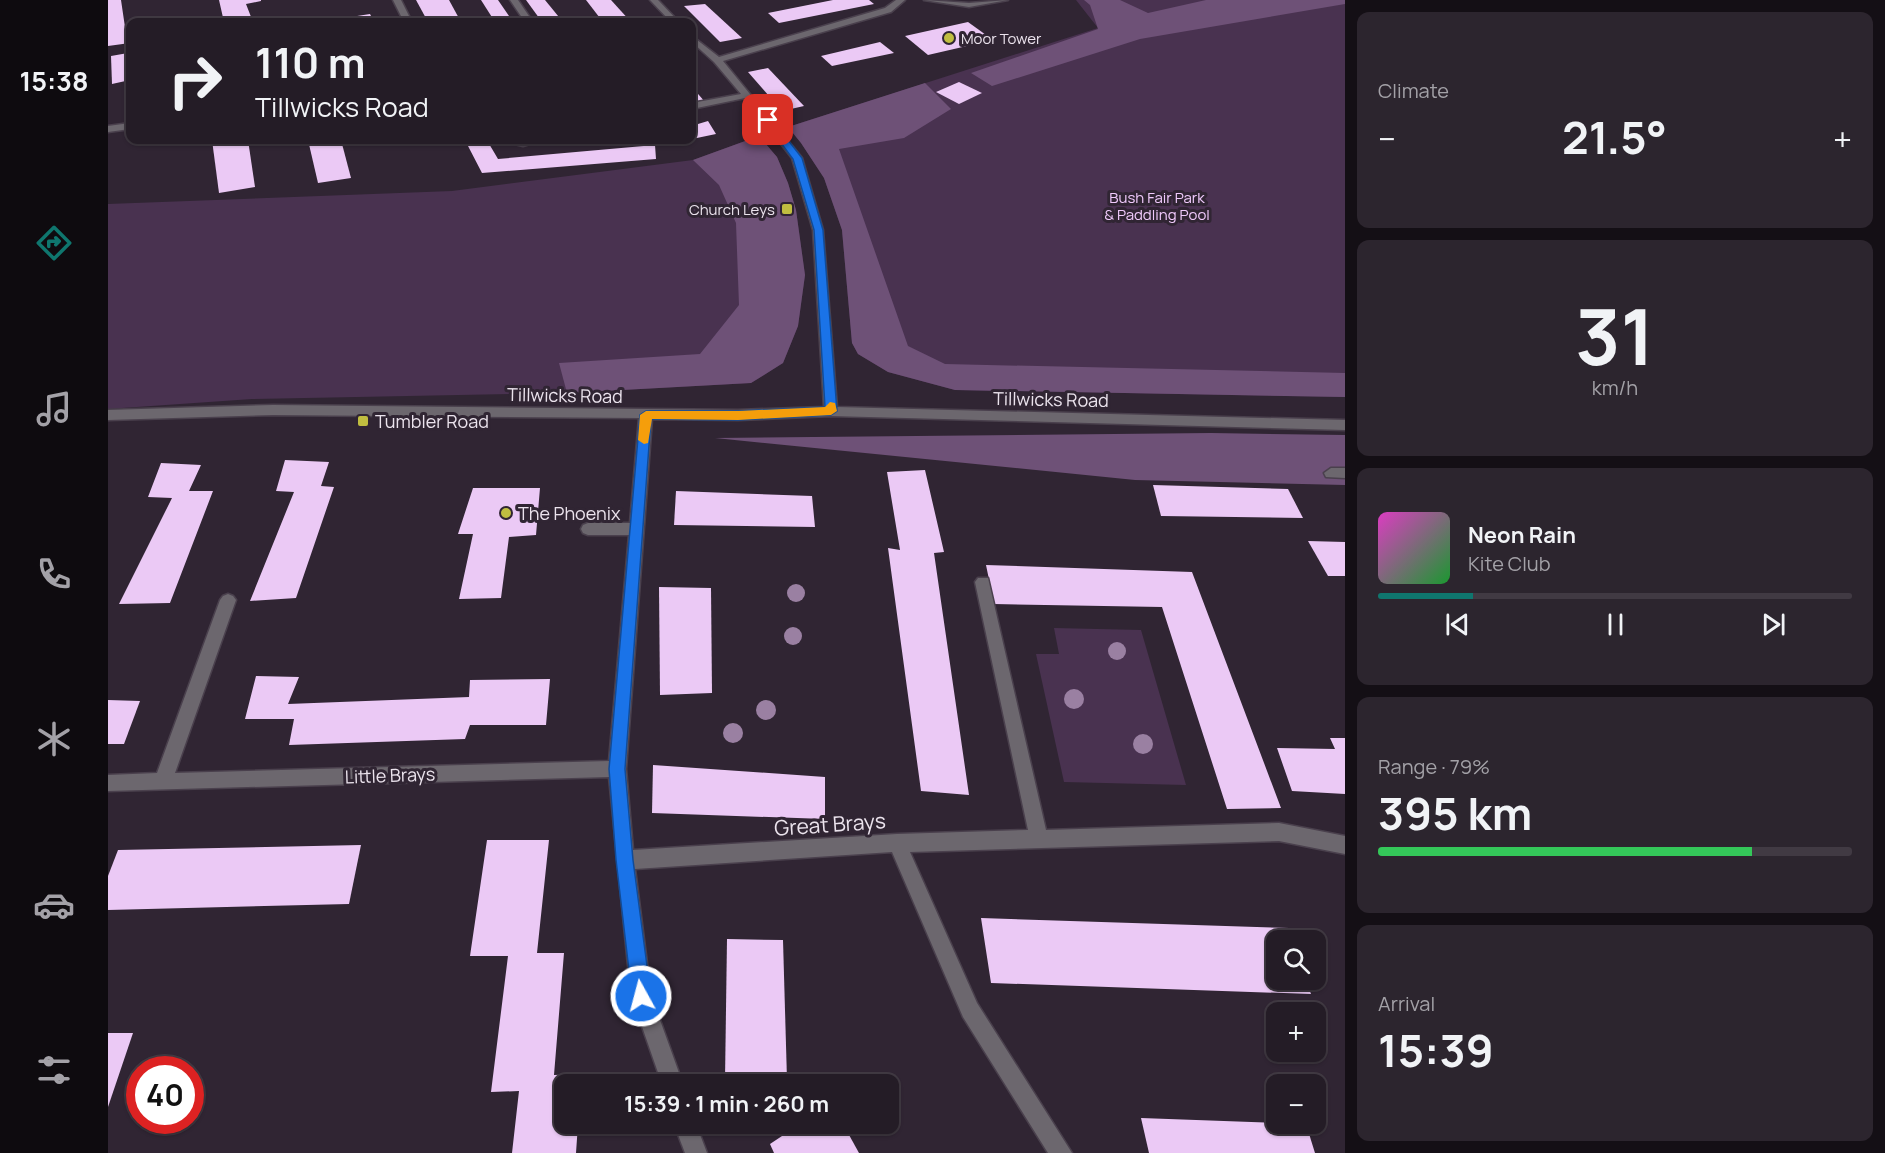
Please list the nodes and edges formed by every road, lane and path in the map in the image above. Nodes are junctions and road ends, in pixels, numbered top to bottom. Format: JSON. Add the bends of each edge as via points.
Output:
{"nodes":[{"id":1,"x":397,"y":0,"type":"edge"},
{"id":2,"x":514,"y":0,"type":"edge"},
{"id":3,"x":654,"y":0,"type":"edge"},
{"id":4,"x":901,"y":0,"type":"edge"},
{"id":5,"x":928,"y":0,"type":"edge"},
{"id":6,"x":1004,"y":0,"type":"edge"},
{"id":7,"x":406,"y":18,"type":"edge"},
{"id":8,"x":525,"y":18,"type":"edge"},
{"id":9,"x":671,"y":18,"type":"edge"},
{"id":10,"x":696,"y":42,"type":"edge"},
{"id":11,"x":717,"y":60,"type":"junction"},
{"id":12,"x":747,"y":95,"type":"junction"},
{"id":13,"x":696,"y":105,"type":"edge"},
{"id":14,"x":126,"y":127,"type":"edge"},
{"id":15,"x":108,"y":129,"type":"edge"},
{"id":16,"x":831,"y":411,"type":"junction"},
{"id":17,"x":108,"y":415,"type":"edge"},
{"id":18,"x":646,"y":415,"type":"junction"},
{"id":19,"x":1345,"y":425,"type":"edge"},
{"id":20,"x":588,"y":529,"type":"dead end"},
{"id":21,"x":637,"y":529,"type":"junction"},
{"id":22,"x":983,"y":582,"type":"dead end"},
{"id":23,"x":228,"y":600,"type":"dead end"},
{"id":24,"x":617,"y":769,"type":"junction"},
{"id":25,"x":162,"y":781,"type":"junction"},
{"id":26,"x":108,"y":783,"type":"edge"},
{"id":27,"x":1039,"y":839,"type":"junction"},
{"id":28,"x":897,"y":843,"type":"junction"},
{"id":29,"x":1345,"y":845,"type":"edge"},
{"id":30,"x":625,"y":860,"type":"junction"},
{"id":31,"x":668,"y":1074,"type":"edge"},
{"id":32,"x":689,"y":1134,"type":"edge"},
{"id":33,"x":696,"y":1153,"type":"edge"},
{"id":34,"x":1062,"y":1153,"type":"edge"}],
"edges":[{"from":1,"to":7,"type":"street"},
{"from":2,"to":8,"type":"street"},
{"from":3,"to":9,"type":"street"},
{"from":4,"to":11,"type":"street","via":[[888,10]]},
{"from":5,"to":6,"type":"street","via":[[969,5]]},
{"from":10,"to":11,"type":"street"},
{"from":11,"to":12,"type":"street"},
{"from":12,"to":13,"type":"street"},
{"from":12,"to":16,"type":"street","via":[[797,158],[819,230]]},
{"from":14,"to":15,"type":"street"},
{"from":16,"to":18,"type":"street","name":"Tillwicks Road"},
{"from":16,"to":19,"type":"street","name":"Tillwicks Road"},
{"from":17,"to":18,"type":"street","name":"Tillwicks Road","via":[[273,410]]},
{"from":18,"to":21,"type":"street"},
{"from":20,"to":21,"type":"street"},
{"from":21,"to":24,"type":"street"},
{"from":22,"to":27,"type":"street"},
{"from":23,"to":25,"type":"street"},
{"from":24,"to":25,"type":"street","name":"Little Brays"},
{"from":24,"to":30,"type":"street"},
{"from":25,"to":26,"type":"street","name":"Little Brays"},
{"from":27,"to":28,"type":"street","name":"Great Brays"},
{"from":27,"to":29,"type":"street","name":"Great Brays","via":[[1279,832]]},
{"from":28,"to":30,"type":"street","name":"Great Brays"},
{"from":28,"to":34,"type":"street","via":[[970,1010]]},
{"from":30,"to":31,"type":"street","via":[[641,996]]},
{"from":32,"to":33,"type":"street"}]}
